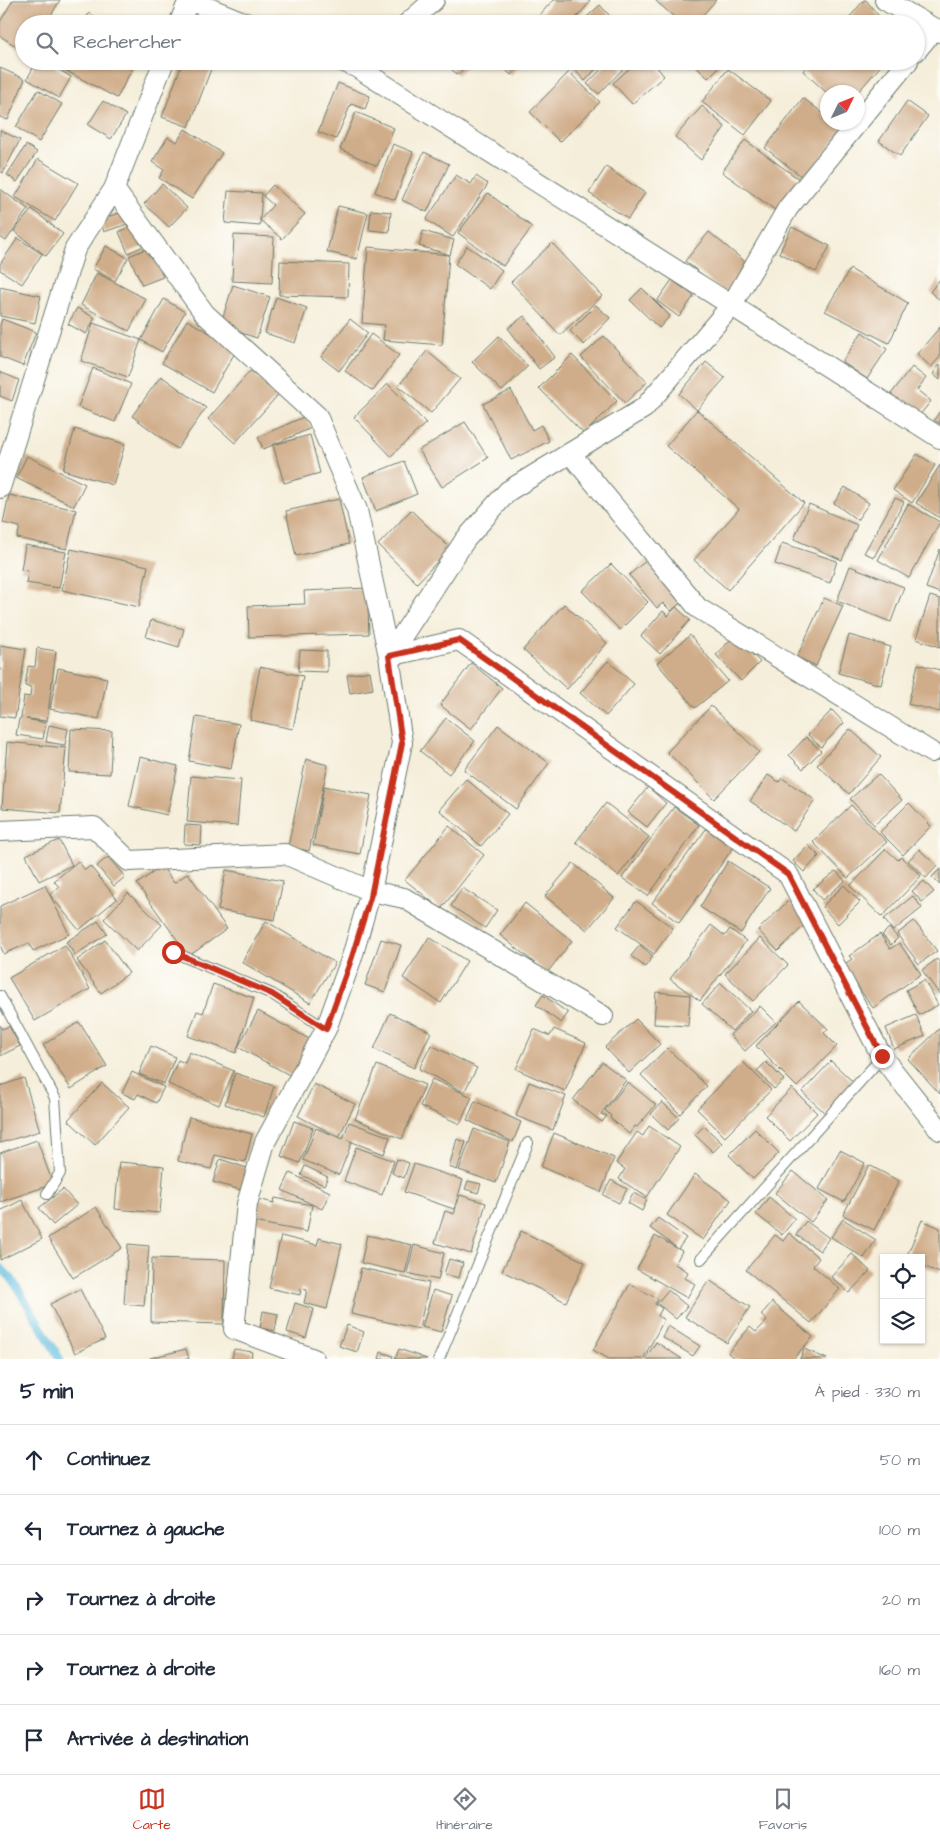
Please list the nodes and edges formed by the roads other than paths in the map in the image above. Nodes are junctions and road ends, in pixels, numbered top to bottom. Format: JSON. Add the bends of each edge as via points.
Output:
{"nodes":[{"id":1,"x":189,"y":0,"type":"edge"},
{"id":2,"x":434,"y":0,"type":"edge"},
{"id":3,"x":885,"y":0,"type":"edge"},
{"id":4,"x":183,"y":15,"type":"edge"},
{"id":5,"x":226,"y":15,"type":"edge"},
{"id":6,"x":417,"y":15,"type":"edge"},
{"id":7,"x":911,"y":15,"type":"edge"},
{"id":8,"x":925,"y":23,"type":"edge"},
{"id":9,"x":937,"y":30,"type":"edge"},
{"id":10,"x":925,"y":42,"type":"edge"},
{"id":11,"x":160,"y":70,"type":"edge"},
{"id":12,"x":366,"y":70,"type":"edge"},
{"id":13,"x":901,"y":70,"type":"edge"},
{"id":14,"x":114,"y":189,"type":"junction"},
{"id":15,"x":731,"y":306,"type":"junction"},
{"id":16,"x":940,"y":438,"type":"edge"},
{"id":17,"x":570,"y":453,"type":"junction"},
{"id":18,"x":0,"y":488,"type":"edge"},
{"id":19,"x":389,"y":656,"type":"junction"},
{"id":20,"x":930,"y":752,"type":"dead end"},
{"id":21,"x":0,"y":831,"type":"edge"},
{"id":22,"x":372,"y":891,"type":"junction"},
{"id":23,"x":173,"y":952,"type":"dead end"},
{"id":24,"x":0,"y":996,"type":"edge"},
{"id":25,"x":603,"y":1016,"type":"dead end"},
{"id":26,"x":326,"y":1029,"type":"junction"},
{"id":27,"x":882,"y":1056,"type":"junction"},
{"id":28,"x":940,"y":1130,"type":"edge"},
{"id":29,"x":528,"y":1142,"type":"dead end"},
{"id":30,"x":47,"y":1194,"type":"dead end"},
{"id":31,"x":701,"y":1259,"type":"dead end"},
{"id":32,"x":314,"y":1359,"type":"edge"},
{"id":33,"x":439,"y":1359,"type":"edge"}],
"edges":[{"from":1,"to":4,"type":"street"},
{"from":1,"to":5,"type":"street"},
{"from":2,"to":6,"type":"street"},
{"from":3,"to":7,"type":"street"},
{"from":8,"to":9,"type":"street"},
{"from":9,"to":10,"type":"street"},
{"from":11,"to":14,"type":"street"},
{"from":12,"to":15,"type":"street"},
{"from":13,"to":15,"type":"street","via":[[788,208]]},
{"from":14,"to":18,"type":"street","via":[[75,249]]},
{"from":14,"to":19,"type":"street","via":[[205,314],[317,416],[357,510]]},
{"from":15,"to":16,"type":"street"},
{"from":15,"to":17,"type":"street","via":[[644,408]]},
{"from":17,"to":19,"type":"street","via":[[508,491],[464,540]]},
{"from":17,"to":20,"type":"street","via":[[698,608]]},
{"from":19,"to":22,"type":"street","via":[[402,743]]},
{"from":19,"to":27,"type":"street","via":[[459,640],[788,874]]},
{"from":21,"to":22,"type":"street","via":[[94,827],[129,861],[285,854]]},
{"from":22,"to":25,"type":"street","via":[[404,898]]},
{"from":22,"to":26,"type":"street"},
{"from":23,"to":26,"type":"lane","via":[[272,994]]},
{"from":24,"to":30,"type":"lane","via":[[55,1098],[60,1173]]},
{"from":26,"to":32,"type":"street","via":[[265,1142],[247,1204],[234,1329]]},
{"from":27,"to":28,"type":"street"},
{"from":27,"to":31,"type":"lane"},
{"from":29,"to":33,"type":"lane"}]}
